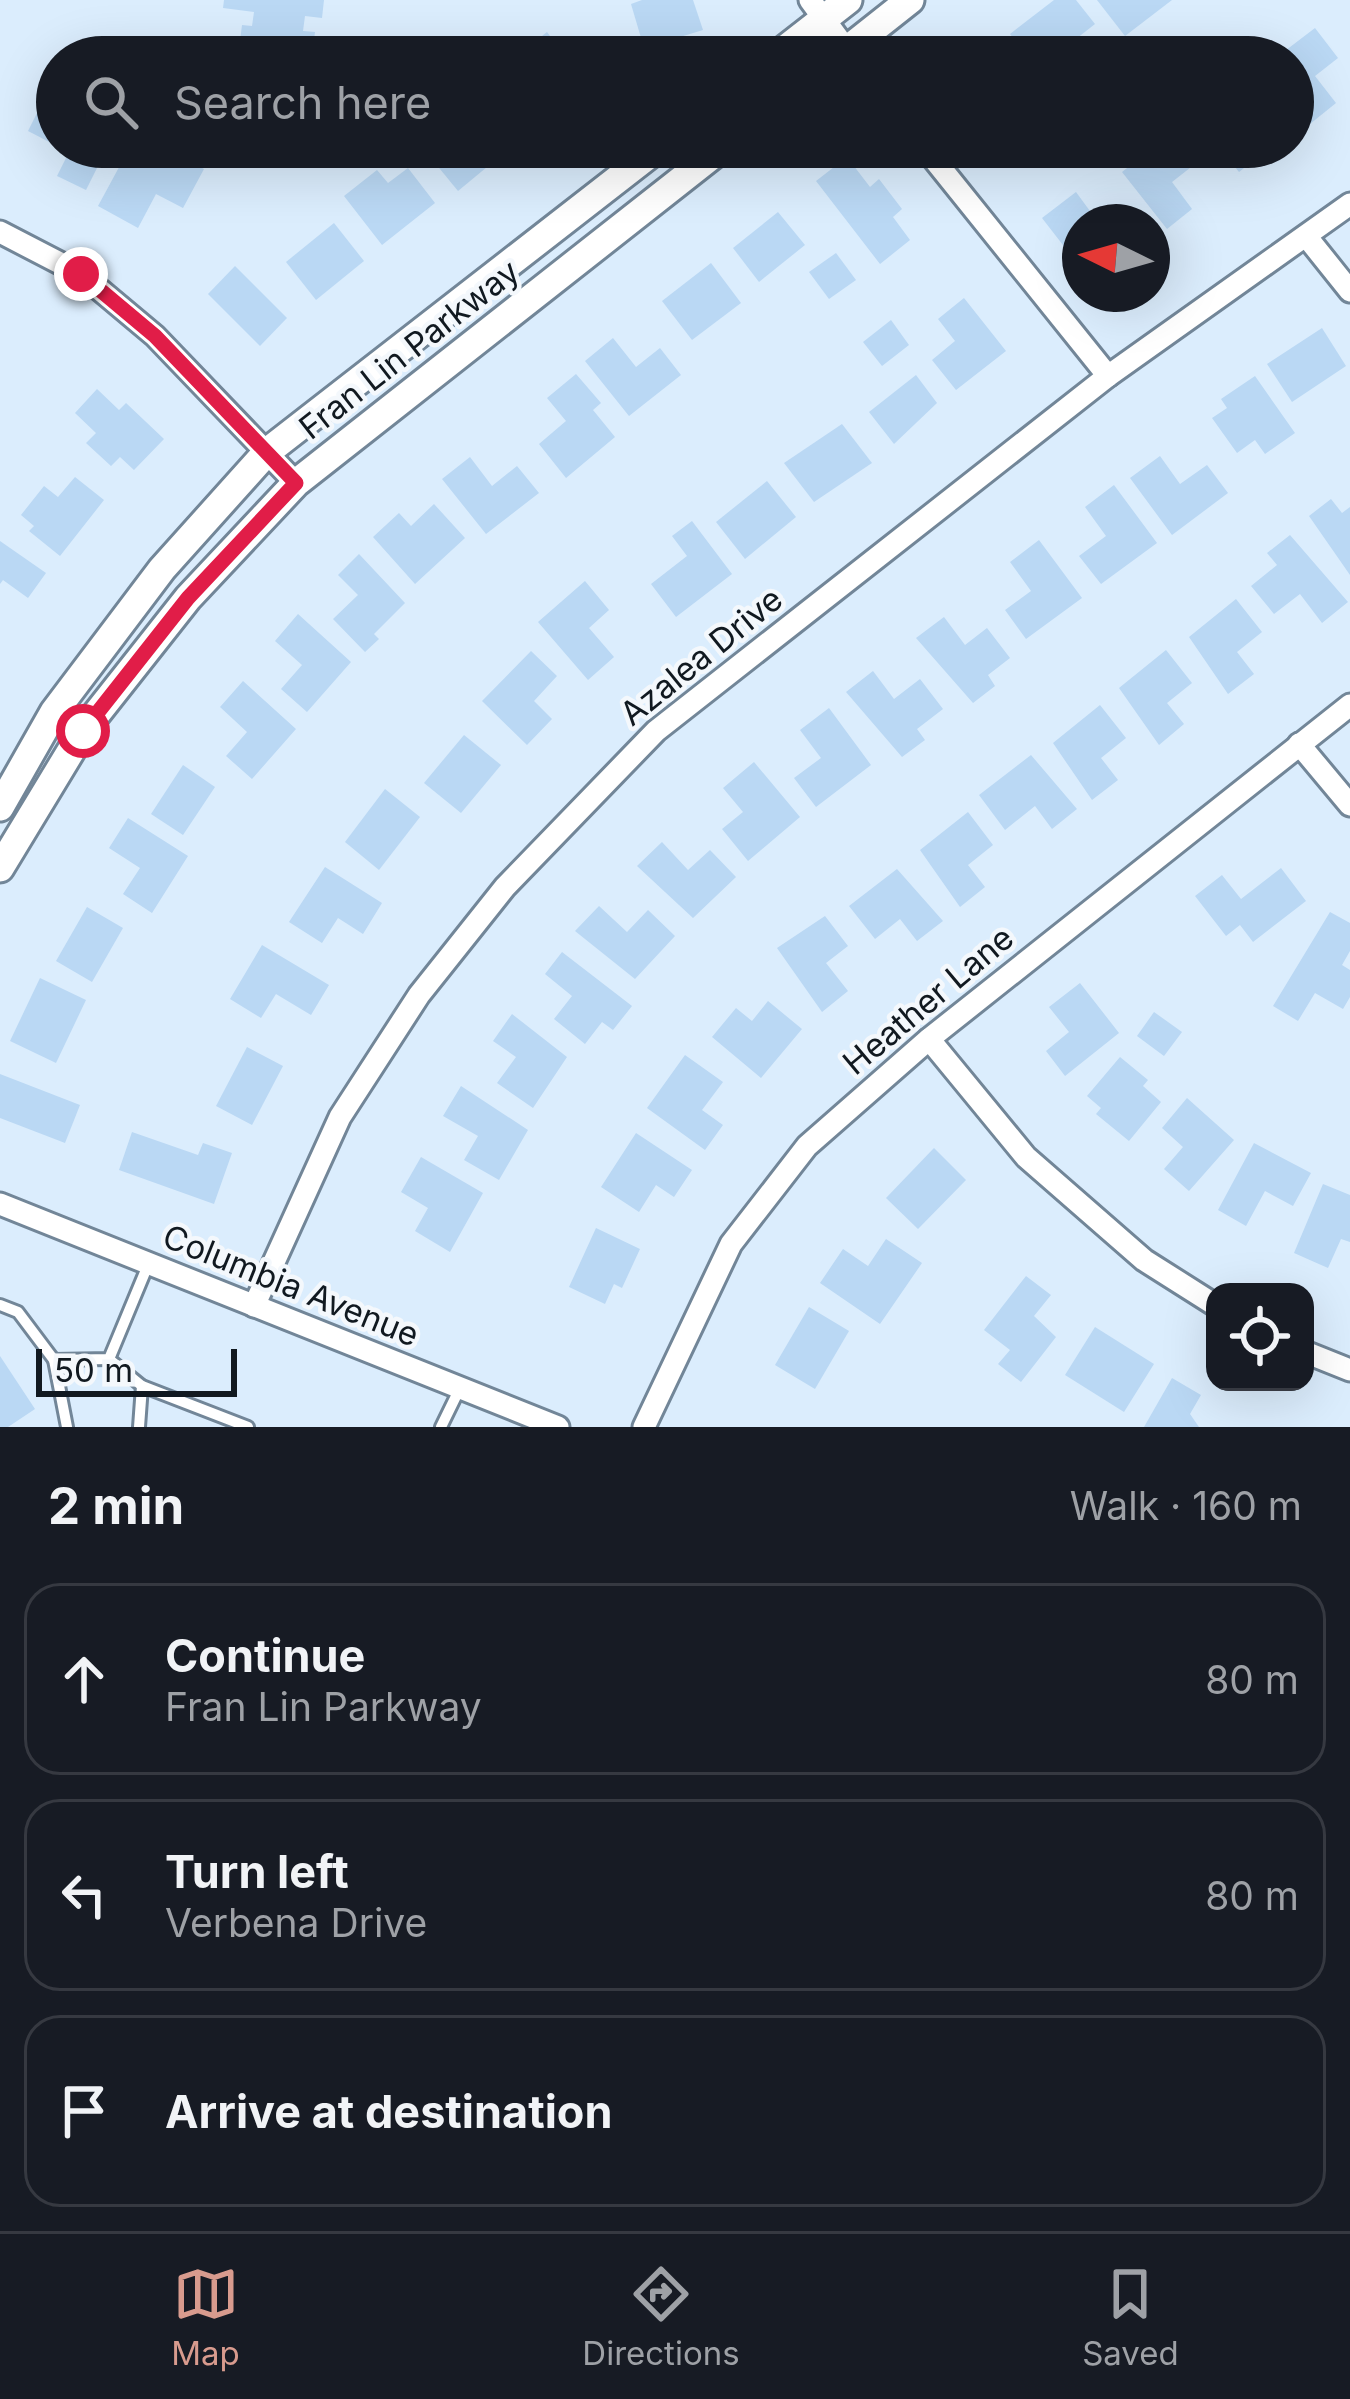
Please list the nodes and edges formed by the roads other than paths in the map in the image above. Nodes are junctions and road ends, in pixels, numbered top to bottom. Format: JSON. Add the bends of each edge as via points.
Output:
{"nodes":[{"id":1,"x":848,"y":0,"type":"edge"},
{"id":2,"x":910,"y":0,"type":"edge"},
{"id":3,"x":817,"y":9,"type":"edge"},
{"id":4,"x":793,"y":36,"type":"edge"},
{"id":5,"x":834,"y":36,"type":"edge"},
{"id":6,"x":868,"y":36,"type":"edge"},
{"id":7,"x":632,"y":168,"type":"edge"},
{"id":8,"x":696,"y":168,"type":"edge"},
{"id":9,"x":941,"y":168,"type":"edge"},
{"id":10,"x":1350,"y":204,"type":"edge"},
{"id":11,"x":0,"y":232,"type":"edge"},
{"id":12,"x":1306,"y":236,"type":"junction"},
{"id":13,"x":1350,"y":291,"type":"edge"},
{"id":14,"x":1108,"y":376,"type":"junction"},
{"id":15,"x":267,"y":452,"type":"junction"},
{"id":16,"x":296,"y":483,"type":"junction"},
{"id":17,"x":1350,"y":705,"type":"edge"},
{"id":18,"x":1299,"y":744,"type":"junction"},
{"id":19,"x":1350,"y":805,"type":"edge"},
{"id":20,"x":0,"y":807,"type":"edge"},
{"id":21,"x":0,"y":868,"type":"edge"},
{"id":22,"x":928,"y":1039,"type":"junction"},
{"id":23,"x":0,"y":1204,"type":"edge"},
{"id":24,"x":148,"y":1264,"type":"junction"},
{"id":25,"x":1206,"y":1299,"type":"edge"},
{"id":26,"x":0,"y":1304,"type":"edge"},
{"id":27,"x":254,"y":1306,"type":"junction"},
{"id":28,"x":1314,"y":1356,"type":"edge"},
{"id":29,"x":109,"y":1359,"type":"junction"},
{"id":30,"x":54,"y":1360,"type":"junction"},
{"id":31,"x":1350,"y":1370,"type":"edge"},
{"id":32,"x":142,"y":1385,"type":"junction"},
{"id":33,"x":460,"y":1388,"type":"junction"},
{"id":34,"x":67,"y":1427,"type":"edge"},
{"id":35,"x":140,"y":1427,"type":"edge"},
{"id":36,"x":248,"y":1427,"type":"edge"},
{"id":37,"x":441,"y":1427,"type":"edge"},
{"id":38,"x":558,"y":1427,"type":"edge"},
{"id":39,"x":644,"y":1427,"type":"edge"}],
"edges":[{"from":1,"to":3,"type":"street"},
{"from":2,"to":6,"type":"street"},
{"from":3,"to":4,"type":"street"},
{"from":3,"to":5,"type":"street"},
{"from":7,"to":15,"type":"street","name":"Fran Lin Parkway"},
{"from":8,"to":16,"type":"street","name":"Fran Lin Parkway"},
{"from":9,"to":14,"type":"street"},
{"from":10,"to":12,"type":"street","name":"Azalea Drive"},
{"from":11,"to":15,"type":"street","via":[[81,274],[155,336]]},
{"from":12,"to":13,"type":"street"},
{"from":12,"to":14,"type":"street","name":"Azalea Drive"},
{"from":14,"to":27,"type":"street","name":"Azalea Drive","via":[[656,731],[505,887],[419,995],[340,1117]]},
{"from":15,"to":16,"type":"street"},
{"from":15,"to":20,"type":"street","name":"Fran Lin Parkway","via":[[162,568],[68,694]]},
{"from":16,"to":21,"type":"street","name":"Fran Lin Parkway","via":[[188,598],[83,731]]},
{"from":17,"to":18,"type":"street","name":"Heather Lane"},
{"from":18,"to":19,"type":"street"},
{"from":18,"to":22,"type":"street","name":"Heather Lane"},
{"from":22,"to":25,"type":"street","via":[[1026,1156],[1144,1260]]},
{"from":22,"to":39,"type":"street","name":"Heather Lane","via":[[806,1147],[731,1244]]},
{"from":23,"to":24,"type":"street","name":"Columbia Avenue"},
{"from":24,"to":27,"type":"street","name":"Columbia Avenue"},
{"from":24,"to":29,"type":"lane"},
{"from":26,"to":30,"type":"lane","via":[[17,1312]]},
{"from":27,"to":33,"type":"street","name":"Columbia Avenue"},
{"from":28,"to":31,"type":"street"},
{"from":29,"to":30,"type":"lane"},
{"from":29,"to":32,"type":"lane"},
{"from":30,"to":34,"type":"lane"},
{"from":32,"to":35,"type":"lane"},
{"from":32,"to":36,"type":"lane"},
{"from":33,"to":37,"type":"lane"},
{"from":33,"to":38,"type":"street","name":"Columbia Avenue"}]}
